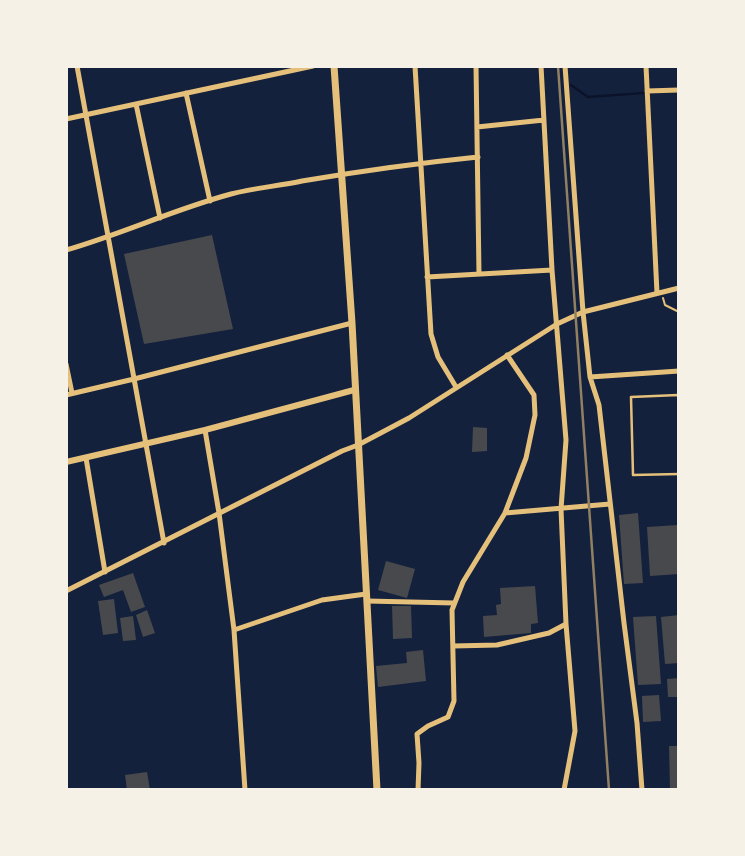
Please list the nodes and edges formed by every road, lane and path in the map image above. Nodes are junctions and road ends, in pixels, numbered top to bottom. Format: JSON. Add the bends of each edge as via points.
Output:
{"nodes":[{"id":1,"x":77,"y":66,"type":"edge"},
{"id":2,"x":313,"y":66,"type":"edge"},
{"id":3,"x":334,"y":66,"type":"edge"},
{"id":4,"x":415,"y":66,"type":"edge"},
{"id":5,"x":476,"y":66,"type":"edge"},
{"id":6,"x":541,"y":66,"type":"edge"},
{"id":7,"x":565,"y":66,"type":"edge"},
{"id":8,"x":646,"y":66,"type":"edge"},
{"id":9,"x":679,"y":90,"type":"edge"},
{"id":10,"x":647,"y":91,"type":"junction"},
{"id":11,"x":186,"y":93,"type":"junction"},
{"id":12,"x":136,"y":104,"type":"junction"},
{"id":13,"x":86,"y":115,"type":"junction"},
{"id":14,"x":66,"y":119,"type":"edge"},
{"id":15,"x":544,"y":120,"type":"junction"},
{"id":16,"x":477,"y":127,"type":"junction"},
{"id":17,"x":478,"y":158,"type":"junction"},
{"id":18,"x":421,"y":163,"type":"junction"},
{"id":19,"x":342,"y":174,"type":"junction"},
{"id":20,"x":210,"y":200,"type":"junction"},
{"id":21,"x":160,"y":218,"type":"junction"},
{"id":22,"x":107,"y":238,"type":"junction"},
{"id":23,"x":66,"y":250,"type":"edge"},
{"id":24,"x":552,"y":270,"type":"junction"},
{"id":25,"x":479,"y":274,"type":"junction"},
{"id":26,"x":427,"y":278,"type":"junction"},
{"id":27,"x":679,"y":288,"type":"edge"},
{"id":28,"x":659,"y":293,"type":"junction"},
{"id":29,"x":583,"y":312,"type":"junction"},
{"id":30,"x":679,"y":312,"type":"edge"},
{"id":31,"x":352,"y":323,"type":"junction"},
{"id":32,"x":557,"y":324,"type":"junction"},
{"id":33,"x":507,"y":355,"type":"junction"},
{"id":34,"x":66,"y":364,"type":"edge"},
{"id":35,"x":679,"y":371,"type":"edge"},
{"id":36,"x":590,"y":377,"type":"junction"},
{"id":37,"x":134,"y":379,"type":"junction"},
{"id":38,"x":456,"y":387,"type":"junction"},
{"id":39,"x":354,"y":390,"type":"junction"},
{"id":40,"x":69,"y":394,"type":"edge"},
{"id":41,"x":678,"y":395,"type":"edge"},
{"id":42,"x":679,"y":405,"type":"edge"},
{"id":43,"x":206,"y":430,"type":"junction"},
{"id":44,"x":144,"y":443,"type":"junction"},
{"id":45,"x":358,"y":445,"type":"junction"},
{"id":46,"x":86,"y":458,"type":"junction"},
{"id":47,"x":66,"y":462,"type":"edge"},
{"id":48,"x":679,"y":474,"type":"edge"},
{"id":49,"x":610,"y":504,"type":"junction"},
{"id":50,"x":561,"y":508,"type":"junction"},
{"id":51,"x":218,"y":513,"type":"junction"},
{"id":52,"x":504,"y":514,"type":"junction"},
{"id":53,"x":164,"y":542,"type":"junction"},
{"id":54,"x":105,"y":572,"type":"junction"},
{"id":55,"x":66,"y":591,"type":"edge"},
{"id":56,"x":366,"y":597,"type":"junction"},
{"id":57,"x":454,"y":603,"type":"junction"},
{"id":58,"x":566,"y":624,"type":"junction"},
{"id":59,"x":234,"y":630,"type":"junction"},
{"id":60,"x":453,"y":646,"type":"junction"},
{"id":61,"x":245,"y":790,"type":"edge"},
{"id":62,"x":377,"y":790,"type":"edge"},
{"id":63,"x":418,"y":790,"type":"edge"},
{"id":64,"x":564,"y":790,"type":"edge"},
{"id":65,"x":642,"y":790,"type":"edge"}],
"edges":[{"from":1,"to":13,"type":"street"},
{"from":2,"to":11,"type":"street"},
{"from":3,"to":19,"type":"main road"},
{"from":4,"to":18,"type":"street"},
{"from":5,"to":16,"type":"street"},
{"from":6,"to":15,"type":"street"},
{"from":7,"to":29,"type":"street"},
{"from":8,"to":10,"type":"street"},
{"from":9,"to":10,"type":"street"},
{"from":10,"to":28,"type":"street"},
{"from":11,"to":12,"type":"street"},
{"from":11,"to":20,"type":"street"},
{"from":12,"to":13,"type":"street"},
{"from":12,"to":21,"type":"street"},
{"from":13,"to":14,"type":"street"},
{"from":13,"to":22,"type":"street"},
{"from":15,"to":16,"type":"street"},
{"from":15,"to":24,"type":"street"},
{"from":16,"to":17,"type":"street"},
{"from":17,"to":18,"type":"street"},
{"from":17,"to":25,"type":"street"},
{"from":18,"to":19,"type":"street"},
{"from":18,"to":26,"type":"street"},
{"from":19,"to":20,"type":"street"},
{"from":19,"to":31,"type":"main road"},
{"from":20,"to":21,"type":"street"},
{"from":21,"to":22,"type":"street"},
{"from":22,"to":23,"type":"street"},
{"from":22,"to":37,"type":"street"},
{"from":24,"to":25,"type":"street"},
{"from":24,"to":32,"type":"street"},
{"from":25,"to":26,"type":"street"},
{"from":26,"to":38,"type":"street","via":[[431,334],[438,357]]},
{"from":27,"to":28,"type":"street"},
{"from":28,"to":29,"type":"street"},
{"from":28,"to":30,"type":"path","via":[[665,305]]},
{"from":29,"to":32,"type":"street"},
{"from":29,"to":36,"type":"street"},
{"from":31,"to":37,"type":"street"},
{"from":31,"to":39,"type":"main road"},
{"from":32,"to":33,"type":"street"},
{"from":32,"to":50,"type":"street","via":[[566,440]]},
{"from":33,"to":38,"type":"street"},
{"from":33,"to":52,"type":"street","via":[[534,395],[535,414],[526,458]]},
{"from":34,"to":40,"type":"street"},
{"from":35,"to":36,"type":"street"},
{"from":36,"to":49,"type":"street","via":[[599,405]]},
{"from":37,"to":40,"type":"street"},
{"from":37,"to":44,"type":"street"},
{"from":38,"to":45,"type":"street"},
{"from":39,"to":43,"type":"street"},
{"from":39,"to":45,"type":"main road"},
{"from":41,"to":42,"type":"lane"},
{"from":41,"to":48,"type":"lane","via":[[631,397],[633,475]]},
{"from":43,"to":44,"type":"street"},
{"from":43,"to":51,"type":"street"},
{"from":44,"to":46,"type":"street"},
{"from":44,"to":53,"type":"street"},
{"from":45,"to":51,"type":"street"},
{"from":45,"to":56,"type":"main road"},
{"from":46,"to":47,"type":"street"},
{"from":46,"to":54,"type":"street"},
{"from":49,"to":50,"type":"street"},
{"from":49,"to":65,"type":"street","via":[[637,722]]},
{"from":50,"to":52,"type":"street"},
{"from":50,"to":58,"type":"street"},
{"from":51,"to":53,"type":"street"},
{"from":51,"to":59,"type":"street"},
{"from":52,"to":57,"type":"street"},
{"from":53,"to":54,"type":"street"},
{"from":54,"to":55,"type":"street"},
{"from":56,"to":57,"type":"street"},
{"from":56,"to":59,"type":"street","via":[[322,600]]},
{"from":56,"to":62,"type":"main road"},
{"from":57,"to":60,"type":"street"},
{"from":58,"to":60,"type":"street","via":[[550,633],[497,645]]},
{"from":58,"to":64,"type":"street","via":[[575,731]]},
{"from":59,"to":61,"type":"street"},
{"from":60,"to":63,"type":"street","via":[[454,701],[448,717],[417,734]]}]}
